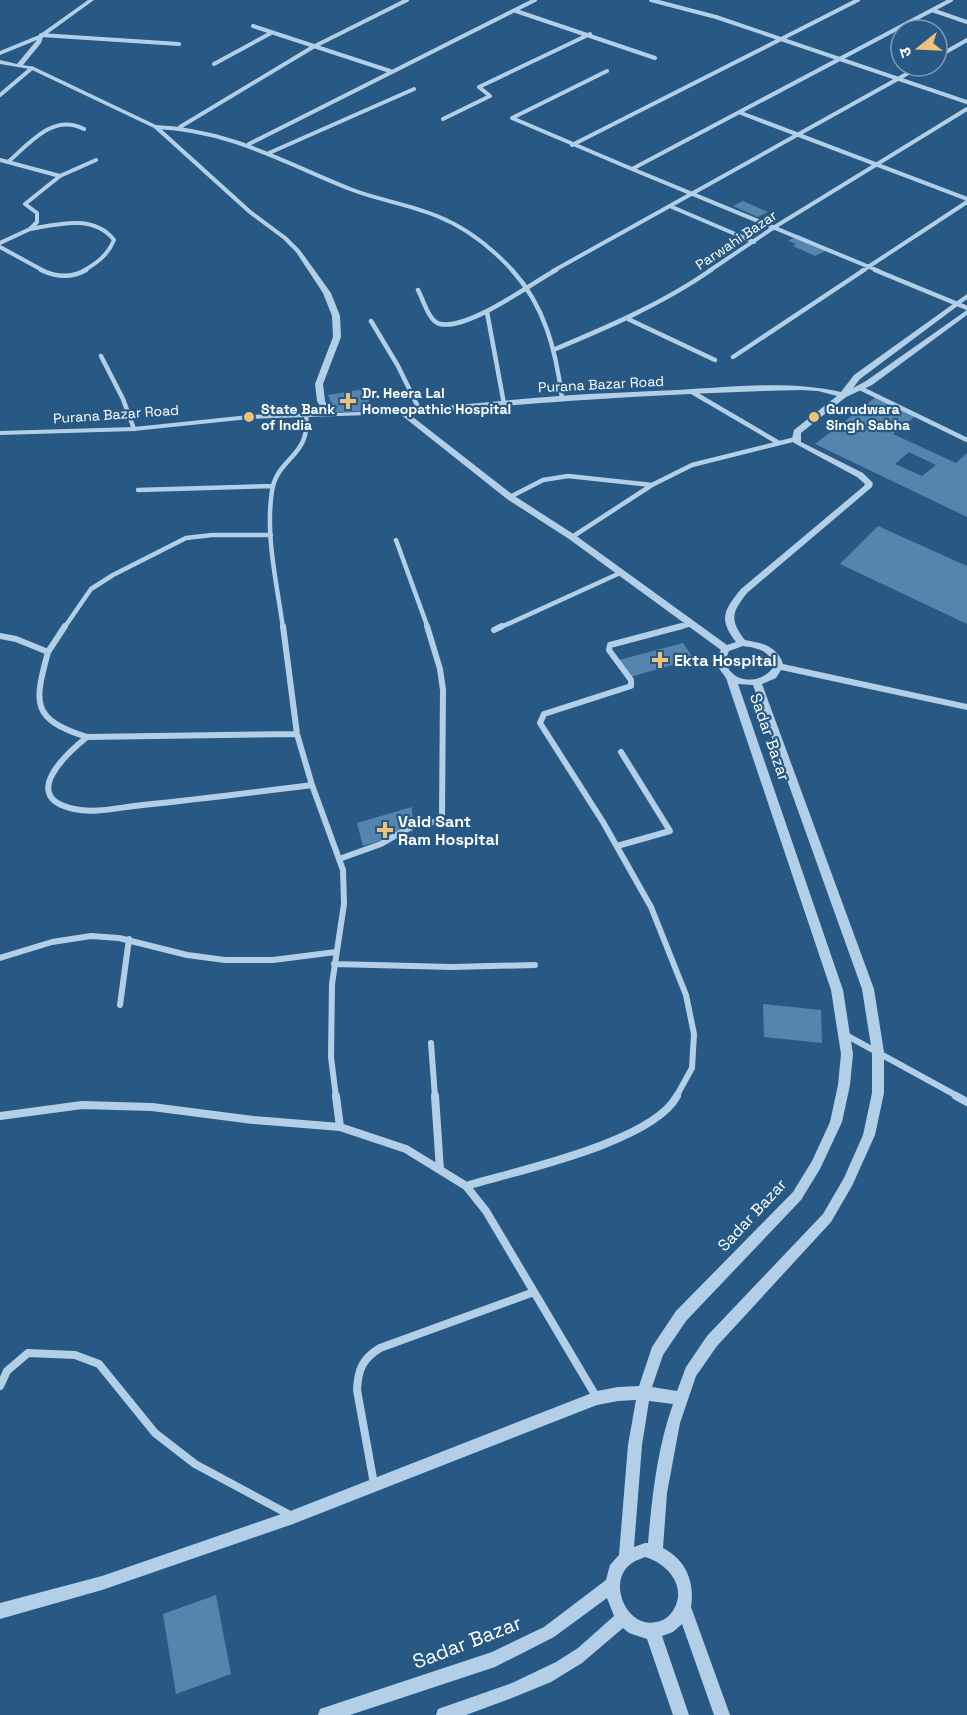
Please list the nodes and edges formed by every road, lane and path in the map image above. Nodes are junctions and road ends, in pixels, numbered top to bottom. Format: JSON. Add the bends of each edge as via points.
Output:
{"nodes":[{"id":1,"x":91,"y":0,"type":"edge"},
{"id":2,"x":407,"y":0,"type":"edge"},
{"id":3,"x":535,"y":0,"type":"edge"},
{"id":4,"x":651,"y":0,"type":"edge"},
{"id":5,"x":848,"y":0,"type":"edge"},
{"id":6,"x":951,"y":0,"type":"edge"},
{"id":7,"x":856,"y":1,"type":"edge"},
{"id":8,"x":932,"y":10,"type":"junction"},
{"id":9,"x":516,"y":11,"type":"junction"},
{"id":10,"x":967,"y":22,"type":"edge"},
{"id":11,"x":253,"y":26,"type":"dead end"},
{"id":12,"x":271,"y":33,"type":"junction"},
{"id":13,"x":590,"y":34,"type":"junction"},
{"id":14,"x":41,"y":36,"type":"junction"},
{"id":15,"x":780,"y":39,"type":"junction"},
{"id":16,"x":967,"y":40,"type":"edge"},
{"id":17,"x":179,"y":44,"type":"dead end"},
{"id":18,"x":313,"y":47,"type":"junction"},
{"id":19,"x":949,"y":50,"type":"edge"},
{"id":20,"x":0,"y":53,"type":"edge"},
{"id":21,"x":655,"y":58,"type":"dead end"},
{"id":22,"x":838,"y":58,"type":"junction"},
{"id":23,"x":1,"y":62,"type":"edge"},
{"id":24,"x":20,"y":64,"type":"junction"},
{"id":25,"x":214,"y":64,"type":"dead end"},
{"id":26,"x":32,"y":68,"type":"junction"},
{"id":27,"x":390,"y":71,"type":"junction"},
{"id":28,"x":607,"y":71,"type":"dead end"},
{"id":29,"x":898,"y":79,"type":"junction"},
{"id":30,"x":414,"y":89,"type":"dead end"},
{"id":31,"x":0,"y":95,"type":"edge"},
{"id":32,"x":967,"y":102,"type":"edge"},
{"id":33,"x":967,"y":109,"type":"edge"},
{"id":34,"x":741,"y":113,"type":"junction"},
{"id":35,"x":443,"y":119,"type":"dead end"},
{"id":36,"x":156,"y":127,"type":"junction"},
{"id":37,"x":180,"y":127,"type":"junction"},
{"id":38,"x":84,"y":129,"type":"dead end"},
{"id":39,"x":798,"y":136,"type":"junction"},
{"id":40,"x":249,"y":144,"type":"junction"},
{"id":41,"x":572,"y":145,"type":"junction"},
{"id":42,"x":269,"y":153,"type":"junction"},
{"id":43,"x":0,"y":160,"type":"edge"},
{"id":44,"x":96,"y":160,"type":"dead end"},
{"id":45,"x":8,"y":162,"type":"junction"},
{"id":46,"x":875,"y":164,"type":"junction"},
{"id":47,"x":632,"y":169,"type":"junction"},
{"id":48,"x":60,"y":176,"type":"junction"},
{"id":49,"x":696,"y":194,"type":"junction"},
{"id":50,"x":967,"y":200,"type":"edge"},
{"id":51,"x":672,"y":207,"type":"junction"},
{"id":52,"x":773,"y":228,"type":"junction"},
{"id":53,"x":30,"y":229,"type":"junction"},
{"id":54,"x":754,"y":242,"type":"junction"},
{"id":55,"x":0,"y":245,"type":"edge"},
{"id":56,"x":868,"y":267,"type":"junction"},
{"id":57,"x":525,"y":288,"type":"junction"},
{"id":58,"x":418,"y":290,"type":"dead end"},
{"id":59,"x":967,"y":296,"type":"edge"},
{"id":60,"x":957,"y":304,"type":"junction"},
{"id":61,"x":967,"y":310,"type":"edge"},
{"id":62,"x":487,"y":312,"type":"junction"},
{"id":63,"x":628,"y":319,"type":"junction"},
{"id":64,"x":371,"y":321,"type":"dead end"},
{"id":65,"x":553,"y":350,"type":"junction"},
{"id":66,"x":100,"y":356,"type":"dead end"},
{"id":67,"x":733,"y":357,"type":"dead end"},
{"id":68,"x":715,"y":360,"type":"dead end"},
{"id":69,"x":860,"y":388,"type":"junction"},
{"id":70,"x":692,"y":392,"type":"junction"},
{"id":71,"x":843,"y":394,"type":"junction"},
{"id":72,"x":562,"y":398,"type":"junction"},
{"id":73,"x":504,"y":404,"type":"junction"},
{"id":74,"x":420,"y":411,"type":"junction"},
{"id":75,"x":402,"y":412,"type":"junction"},
{"id":76,"x":328,"y":414,"type":"junction"},
{"id":77,"x":306,"y":415,"type":"junction"},
{"id":78,"x":134,"y":429,"type":"junction"},
{"id":79,"x":967,"y":432,"type":"edge"},
{"id":80,"x":0,"y":433,"type":"edge"},
{"id":81,"x":960,"y":437,"type":"junction"},
{"id":82,"x":796,"y":439,"type":"junction"},
{"id":83,"x":967,"y":440,"type":"edge"},
{"id":84,"x":779,"y":443,"type":"junction"},
{"id":85,"x":652,"y":485,"type":"junction"},
{"id":86,"x":273,"y":486,"type":"junction"},
{"id":87,"x":138,"y":490,"type":"dead end"},
{"id":88,"x":510,"y":497,"type":"junction"},
{"id":89,"x":271,"y":535,"type":"junction"},
{"id":90,"x":572,"y":537,"type":"junction"},
{"id":91,"x":396,"y":540,"type":"dead end"},
{"id":92,"x":620,"y":573,"type":"junction"},
{"id":93,"x":691,"y":624,"type":"junction"},
{"id":94,"x":494,"y":630,"type":"dead end"},
{"id":95,"x":0,"y":636,"type":"edge"},
{"id":96,"x":742,"y":643,"type":"junction"},
{"id":97,"x":726,"y":650,"type":"junction"},
{"id":98,"x":48,"y":652,"type":"junction"},
{"id":99,"x":779,"y":666,"type":"junction"},
{"id":100,"x":731,"y":678,"type":"junction"},
{"id":101,"x":757,"y":683,"type":"junction"},
{"id":102,"x":967,"y":707,"type":"edge"},
{"id":103,"x":297,"y":734,"type":"junction"},
{"id":104,"x":87,"y":737,"type":"junction"},
{"id":105,"x":621,"y":752,"type":"dead end"},
{"id":106,"x":312,"y":785,"type":"junction"},
{"id":107,"x":617,"y":846,"type":"junction"},
{"id":108,"x":339,"y":859,"type":"junction"},
{"id":109,"x":129,"y":939,"type":"junction"},
{"id":110,"x":336,"y":952,"type":"junction"},
{"id":111,"x":0,"y":958,"type":"edge"},
{"id":112,"x":334,"y":964,"type":"junction"},
{"id":113,"x":535,"y":965,"type":"dead end"},
{"id":114,"x":120,"y":1005,"type":"dead end"},
{"id":115,"x":844,"y":1034,"type":"junction"},
{"id":116,"x":430,"y":1043,"type":"dead end"},
{"id":117,"x":878,"y":1052,"type":"junction"},
{"id":118,"x":967,"y":1102,"type":"edge"},
{"id":119,"x":0,"y":1116,"type":"edge"},
{"id":120,"x":340,"y":1127,"type":"junction"},
{"id":121,"x":440,"y":1170,"type":"junction"},
{"id":122,"x":466,"y":1185,"type":"junction"},
{"id":123,"x":534,"y":1292,"type":"junction"},
{"id":124,"x":0,"y":1386,"type":"edge"},
{"id":125,"x":644,"y":1392,"type":"junction"},
{"id":126,"x":597,"y":1398,"type":"junction"},
{"id":127,"x":681,"y":1399,"type":"junction"},
{"id":128,"x":374,"y":1486,"type":"junction"},
{"id":129,"x":293,"y":1517,"type":"junction"},
{"id":130,"x":655,"y":1551,"type":"junction"},
{"id":131,"x":626,"y":1557,"type":"junction"},
{"id":132,"x":612,"y":1586,"type":"junction"},
{"id":133,"x":683,"y":1607,"type":"junction"},
{"id":134,"x":0,"y":1611,"type":"edge"},
{"id":135,"x":623,"y":1618,"type":"junction"},
{"id":136,"x":652,"y":1632,"type":"junction"},
{"id":137,"x":326,"y":1715,"type":"edge"},
{"id":138,"x":444,"y":1715,"type":"edge"},
{"id":139,"x":681,"y":1715,"type":"edge"},
{"id":140,"x":722,"y":1715,"type":"edge"}],
"edges":[{"from":1,"to":14,"type":"street"},
{"from":2,"to":18,"type":"street"},
{"from":3,"to":9,"type":"street"},
{"from":4,"to":15,"type":"street"},
{"from":5,"to":7,"type":"street"},
{"from":6,"to":8,"type":"street"},
{"from":7,"to":15,"type":"street"},
{"from":8,"to":10,"type":"street"},
{"from":8,"to":22,"type":"street"},
{"from":9,"to":13,"type":"street"},
{"from":9,"to":27,"type":"street"},
{"from":11,"to":12,"type":"street"},
{"from":12,"to":18,"type":"street"},
{"from":12,"to":25,"type":"street"},
{"from":13,"to":21,"type":"street"},
{"from":13,"to":35,"type":"street","via":[[479,87],[490,96]]},
{"from":14,"to":17,"type":"street"},
{"from":14,"to":20,"type":"street"},
{"from":14,"to":24,"type":"street"},
{"from":15,"to":22,"type":"street"},
{"from":15,"to":41,"type":"street"},
{"from":16,"to":19,"type":"street"},
{"from":18,"to":27,"type":"street"},
{"from":18,"to":37,"type":"street"},
{"from":22,"to":29,"type":"street"},
{"from":22,"to":34,"type":"street"},
{"from":23,"to":24,"type":"street"},
{"from":24,"to":26,"type":"street"},
{"from":26,"to":31,"type":"street"},
{"from":26,"to":36,"type":"street"},
{"from":27,"to":40,"type":"street"},
{"from":28,"to":41,"type":"street","via":[[512,118]]},
{"from":29,"to":32,"type":"street"},
{"from":29,"to":39,"type":"street"},
{"from":30,"to":42,"type":"street"},
{"from":33,"to":46,"type":"street","name":"Parwahi Bazar"},
{"from":34,"to":39,"type":"street"},
{"from":34,"to":47,"type":"street"},
{"from":36,"to":37,"type":"street"},
{"from":36,"to":76,"type":"street","via":[[250,212],[285,238],[327,293],[336,316],[337,337],[319,384]]},
{"from":37,"to":40,"type":"street"},
{"from":38,"to":45,"type":"street","via":[[62,123],[44,132]]},
{"from":39,"to":46,"type":"street"},
{"from":39,"to":49,"type":"street"},
{"from":40,"to":42,"type":"street"},
{"from":41,"to":47,"type":"street"},
{"from":42,"to":57,"type":"street","via":[[345,187],[459,227],[502,258]]},
{"from":43,"to":45,"type":"street"},
{"from":44,"to":48,"type":"street"},
{"from":45,"to":48,"type":"street"},
{"from":46,"to":50,"type":"street"},
{"from":46,"to":52,"type":"street","name":"Parwahi Bazar"},
{"from":47,"to":49,"type":"street"},
{"from":48,"to":53,"type":"street","via":[[24,204],[39,216]]},
{"from":49,"to":51,"type":"street"},
{"from":49,"to":52,"type":"street"},
{"from":50,"to":56,"type":"street"},
{"from":51,"to":54,"type":"street"},
{"from":51,"to":57,"type":"street"},
{"from":52,"to":54,"type":"street","name":"Parwahi Bazar"},
{"from":52,"to":56,"type":"street"},
{"from":53,"to":55,"type":"street"},
{"from":53,"to":55,"type":"street","via":[[87,224],[108,231],[114,240],[92,267],[65,278],[53,276]]},
{"from":54,"to":63,"type":"street","name":"Parwahi Bazar","via":[[685,288]]},
{"from":56,"to":60,"type":"street"},
{"from":56,"to":67,"type":"street"},
{"from":57,"to":62,"type":"street"},
{"from":57,"to":65,"type":"street","via":[[546,326]]},
{"from":58,"to":62,"type":"street","via":[[433,320],[440,324]]},
{"from":59,"to":60,"type":"street"},
{"from":60,"to":61,"type":"street"},
{"from":60,"to":71,"type":"street","via":[[857,377]]},
{"from":61,"to":69,"type":"street"},
{"from":62,"to":73,"type":"street"},
{"from":63,"to":65,"type":"street","name":"Parwahi Bazar"},
{"from":63,"to":68,"type":"street"},
{"from":64,"to":74,"type":"street"},
{"from":65,"to":72,"type":"street"},
{"from":66,"to":78,"type":"street"},
{"from":69,"to":71,"type":"street"},
{"from":69,"to":81,"type":"street"},
{"from":70,"to":71,"type":"street","name":"Purana Bazar Road","via":[[818,388]]},
{"from":70,"to":72,"type":"street","name":"Purana Bazar Road"},
{"from":70,"to":84,"type":"street"},
{"from":71,"to":82,"type":"street","via":[[803,426]]},
{"from":72,"to":73,"type":"street","name":"Purana Bazar Road"},
{"from":73,"to":74,"type":"street","name":"Purana Bazar Road"},
{"from":74,"to":75,"type":"street","name":"Purana Bazar Road"},
{"from":75,"to":76,"type":"street","name":"Purana Bazar Road"},
{"from":75,"to":88,"type":"street"},
{"from":76,"to":77,"type":"street","name":"Purana Bazar Road"},
{"from":77,"to":78,"type":"street","name":"Purana Bazar Road"},
{"from":77,"to":86,"type":"street","via":[[308,431],[304,443],[276,476]]},
{"from":78,"to":80,"type":"street","name":"Purana Bazar Road"},
{"from":79,"to":81,"type":"street"},
{"from":81,"to":83,"type":"street"},
{"from":82,"to":84,"type":"street"},
{"from":82,"to":96,"type":"street","via":[[806,449],[860,475],[869,483],[868,487],[744,591],[729,610],[728,620]]},
{"from":84,"to":85,"type":"street","via":[[702,462]]},
{"from":85,"to":88,"type":"street","via":[[568,476],[543,480]]},
{"from":85,"to":90,"type":"street"},
{"from":86,"to":87,"type":"street"},
{"from":86,"to":89,"type":"street"},
{"from":88,"to":90,"type":"street"},
{"from":89,"to":98,"type":"street","via":[[212,534],[186,538],[113,575],[91,589]]},
{"from":89,"to":103,"type":"street"},
{"from":90,"to":92,"type":"street"},
{"from":91,"to":108,"type":"street","via":[[440,669],[442,816],[440,821],[414,825],[381,844]]},
{"from":92,"to":93,"type":"street"},
{"from":92,"to":94,"type":"street"},
{"from":93,"to":97,"type":"street"},
{"from":93,"to":107,"type":"street","via":[[610,645],[609,650],[631,680],[631,686],[541,717],[542,728]]},
{"from":95,"to":98,"type":"street"},
{"from":96,"to":97,"type":"street"},
{"from":96,"to":99,"type":"street","via":[[766,648]]},
{"from":97,"to":100,"type":"street","via":[[721,665]]},
{"from":98,"to":104,"type":"street","via":[[38,688],[43,716]]},
{"from":99,"to":101,"type":"street","via":[[773,676]]},
{"from":99,"to":102,"type":"street"},
{"from":100,"to":101,"type":"street"},
{"from":100,"to":115,"type":"street","name":"Sadar Bazar","via":[[837,990]]},
{"from":101,"to":117,"type":"street","name":"Sadar Bazar","via":[[868,989]]},
{"from":103,"to":104,"type":"street"},
{"from":103,"to":106,"type":"street"},
{"from":104,"to":106,"type":"street","via":[[57,763],[49,784],[51,795],[73,809],[96,810]]},
{"from":105,"to":107,"type":"street","via":[[670,831]]},
{"from":106,"to":108,"type":"street"},
{"from":107,"to":122,"type":"street","via":[[651,908],[686,995],[694,1034],[692,1068],[675,1100],[647,1124],[603,1146]]},
{"from":108,"to":110,"type":"street","via":[[344,904]]},
{"from":109,"to":110,"type":"street","via":[[208,958],[251,962]]},
{"from":109,"to":111,"type":"street","via":[[108,936],[58,940]]},
{"from":109,"to":114,"type":"street"},
{"from":110,"to":112,"type":"street"},
{"from":112,"to":113,"type":"street"},
{"from":112,"to":120,"type":"street","via":[[331,1057]]},
{"from":115,"to":117,"type":"street"},
{"from":115,"to":125,"type":"street","name":"Sadar Bazar","via":[[847,1054],[842,1094],[836,1122],[816,1165],[797,1196],[681,1316],[657,1352]]},
{"from":116,"to":121,"type":"street"},
{"from":117,"to":118,"type":"street"},
{"from":117,"to":127,"type":"street","name":"Sadar Bazar","via":[[878,1094],[869,1135],[848,1182],[827,1218],[712,1341],[691,1372]]},
{"from":119,"to":120,"type":"street","via":[[82,1105],[152,1107]]},
{"from":120,"to":121,"type":"street","via":[[406,1149]]},
{"from":121,"to":122,"type":"street"},
{"from":122,"to":123,"type":"street"},
{"from":123,"to":126,"type":"street"},
{"from":123,"to":128,"type":"street","via":[[370,1354],[360,1367],[357,1392]]},
{"from":124,"to":129,"type":"street","via":[[7,1371],[28,1353],[75,1355],[99,1364],[155,1433],[195,1464]]},
{"from":125,"to":126,"type":"street"},
{"from":125,"to":127,"type":"street"},
{"from":125,"to":131,"type":"street","name":"Sadar Bazar","via":[[635,1445]]},
{"from":126,"to":128,"type":"street"},
{"from":127,"to":130,"type":"street","name":"Sadar Bazar","via":[[672,1423],[660,1493]]},
{"from":128,"to":129,"type":"street"},
{"from":129,"to":134,"type":"street","via":[[102,1583]]},
{"from":130,"to":131,"type":"street","via":[[635,1552]]},
{"from":130,"to":133,"type":"street","via":[[680,1573],[684,1583]]},
{"from":131,"to":132,"type":"street"},
{"from":132,"to":135,"type":"street","via":[[616,1608]]},
{"from":132,"to":137,"type":"street","name":"Sadar Bazar","via":[[549,1632],[495,1659]]},
{"from":133,"to":136,"type":"street","via":[[671,1624]]},
{"from":133,"to":140,"type":"street"},
{"from":135,"to":136,"type":"street"},
{"from":135,"to":138,"type":"street","via":[[578,1657],[546,1676]]},
{"from":136,"to":139,"type":"street"}]}
